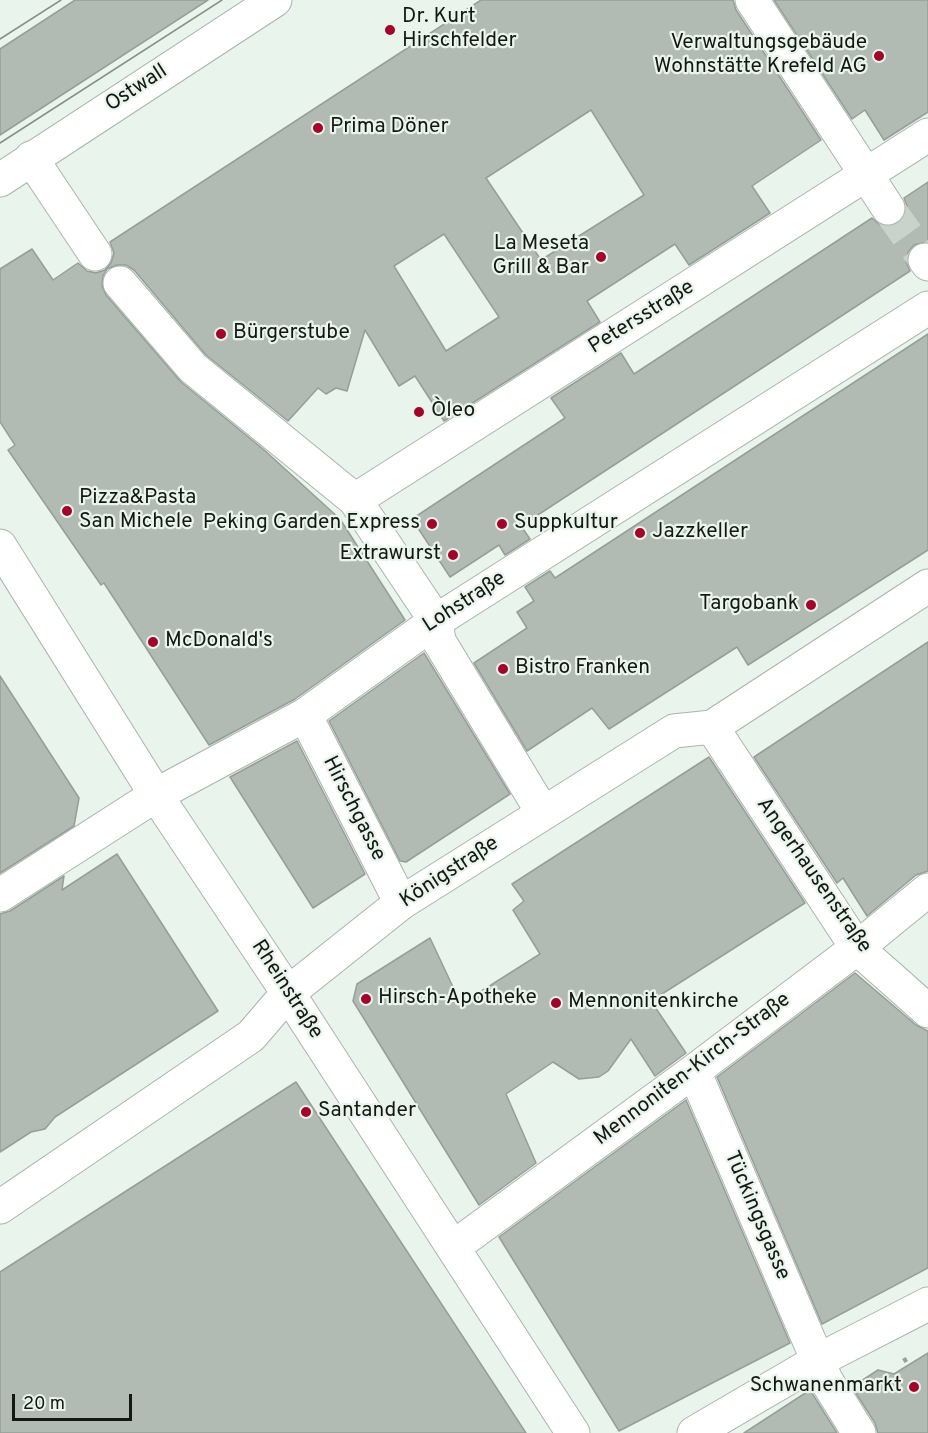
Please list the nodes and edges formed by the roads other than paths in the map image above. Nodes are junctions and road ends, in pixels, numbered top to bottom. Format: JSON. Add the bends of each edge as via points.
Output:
{"nodes":[{"id":1,"x":275,"y":0,"type":"edge"},
{"id":2,"x":752,"y":0,"type":"edge"},
{"id":3,"x":928,"y":135,"type":"edge"},
{"id":4,"x":31,"y":158,"type":"junction"},
{"id":5,"x":865,"y":176,"type":"junction"},
{"id":6,"x":0,"y":180,"type":"edge"},
{"id":7,"x":888,"y":208,"type":"tunnel mouth"},
{"id":8,"x":95,"y":254,"type":"dead end"},
{"id":9,"x":120,"y":283,"type":"dead end"},
{"id":10,"x":928,"y":308,"type":"edge"},
{"id":11,"x":355,"y":500,"type":"junction"},
{"id":12,"x":0,"y":546,"type":"edge"},
{"id":13,"x":928,"y":586,"type":"edge"},
{"id":14,"x":435,"y":621,"type":"junction"},
{"id":15,"x":305,"y":716,"type":"junction"},
{"id":16,"x":712,"y":727,"type":"junction"},
{"id":17,"x":156,"y":795,"type":"junction"},
{"id":18,"x":543,"y":813,"type":"junction"},
{"id":19,"x":928,"y":890,"type":"edge"},
{"id":20,"x":0,"y":895,"type":"edge"},
{"id":21,"x":401,"y":903,"type":"junction"},
{"id":22,"x":857,"y":948,"type":"junction"},
{"id":23,"x":288,"y":993,"type":"junction"},
{"id":24,"x":928,"y":1011,"type":"edge"},
{"id":25,"x":694,"y":1071,"type":"junction"},
{"id":26,"x":0,"y":1207,"type":"edge"},
{"id":27,"x":455,"y":1246,"type":"junction"},
{"id":28,"x":928,"y":1304,"type":"edge"},
{"id":29,"x":819,"y":1360,"type":"junction"},
{"id":30,"x":573,"y":1433,"type":"edge"},
{"id":31,"x":694,"y":1433,"type":"edge"},
{"id":32,"x":859,"y":1433,"type":"edge"}],
"edges":[{"from":1,"to":4,"type":"street","name":"Ostwall"},
{"from":2,"to":5,"type":"street"},
{"from":3,"to":5,"type":"street","name":"Petersstraße"},
{"from":4,"to":6,"type":"street","name":"Ostwall"},
{"from":4,"to":8,"type":"street"},
{"from":5,"to":7,"type":"street"},
{"from":5,"to":11,"type":"street","name":"Petersstraße"},
{"from":9,"to":11,"type":"street","via":[[193,368]]},
{"from":10,"to":14,"type":"street","name":"Lohstraße"},
{"from":11,"to":14,"type":"street"},
{"from":12,"to":17,"type":"street","name":"Rheinstraße"},
{"from":13,"to":16,"type":"street","name":"Königstraße"},
{"from":14,"to":15,"type":"street","name":"Lohstraße"},
{"from":14,"to":18,"type":"street","via":[[439,641]]},
{"from":15,"to":17,"type":"street","name":"Lohstraße"},
{"from":15,"to":21,"type":"street","name":"Hirschgasse"},
{"from":16,"to":18,"type":"street","name":"Königstraße","via":[[674,731]]},
{"from":16,"to":22,"type":"street","name":"Angerhausenstraße"},
{"from":17,"to":20,"type":"street","name":"Lohstraße"},
{"from":17,"to":23,"type":"street","name":"Rheinstraße"},
{"from":18,"to":21,"type":"street","name":"Königstraße"},
{"from":19,"to":22,"type":"street","name":"Mennoniten-Kirch-Straße"},
{"from":21,"to":23,"type":"street","name":"Königstraße"},
{"from":22,"to":24,"type":"street","name":"Angerhausenstraße"},
{"from":22,"to":25,"type":"street","name":"Mennoniten-Kirch-Straße"},
{"from":23,"to":26,"type":"street","name":"Königstraße","via":[[251,1036]]},
{"from":23,"to":27,"type":"street","name":"Rheinstraße"},
{"from":25,"to":27,"type":"street","name":"Mennoniten-Kirch-Straße"},
{"from":25,"to":29,"type":"street","name":"Tückingsgasse"},
{"from":27,"to":30,"type":"street","name":"Rheinstraße"},
{"from":28,"to":29,"type":"street"},
{"from":29,"to":31,"type":"street"},
{"from":29,"to":32,"type":"street","name":"Tückingsgasse","via":[[826,1380]]}]}
